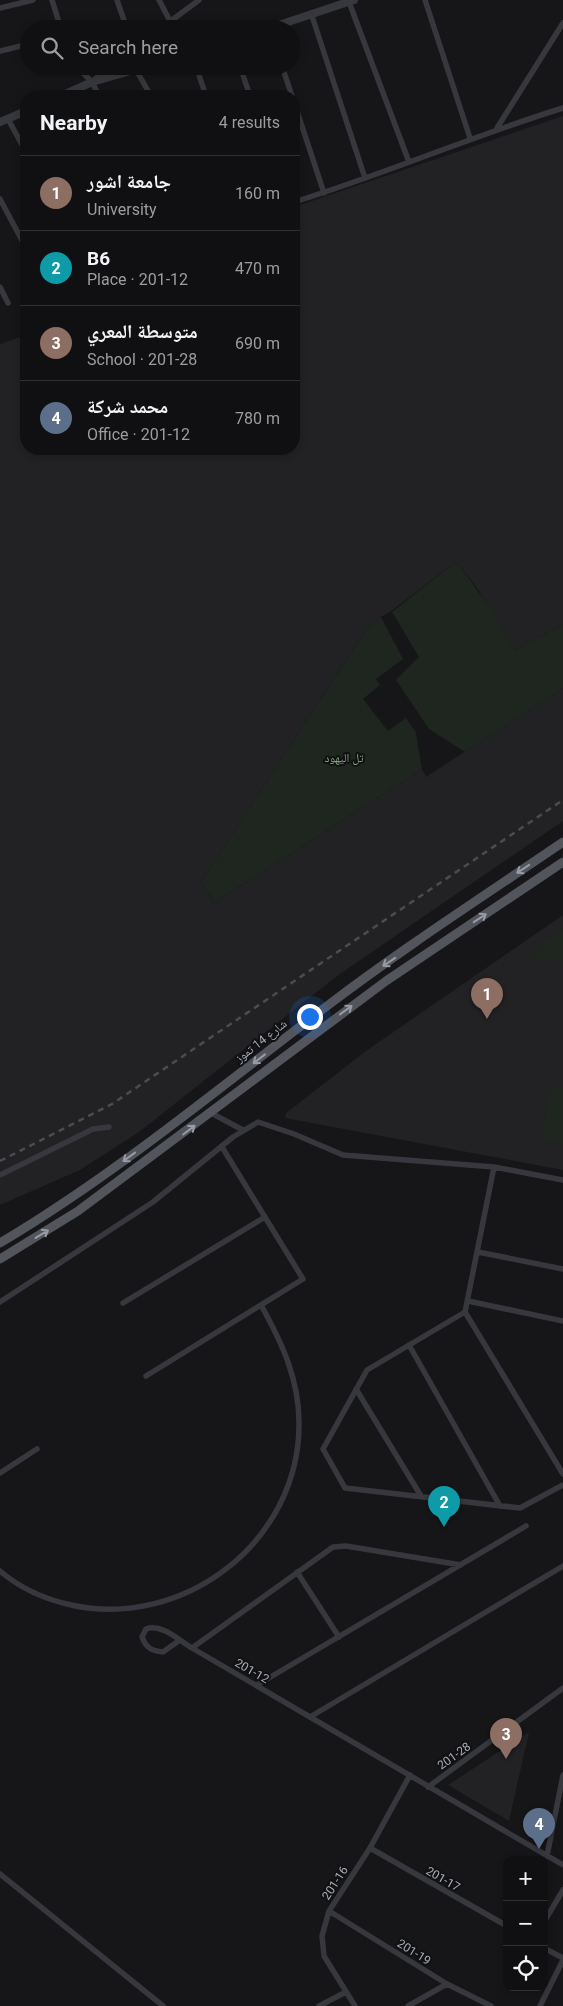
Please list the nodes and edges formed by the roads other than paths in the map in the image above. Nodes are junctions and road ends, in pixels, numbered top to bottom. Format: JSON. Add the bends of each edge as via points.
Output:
{"nodes":[{"id":1,"x":33,"y":0,"type":"edge"},
{"id":2,"x":52,"y":0,"type":"edge"},
{"id":3,"x":117,"y":0,"type":"edge"},
{"id":4,"x":160,"y":0,"type":"edge"},
{"id":5,"x":199,"y":0,"type":"edge"},
{"id":6,"x":425,"y":0,"type":"edge"},
{"id":7,"x":352,"y":1,"type":"edge"},
{"id":8,"x":0,"y":8,"type":"edge"},
{"id":9,"x":311,"y":13,"type":"junction"},
{"id":10,"x":58,"y":20,"type":"edge"},
{"id":11,"x":124,"y":20,"type":"edge"},
{"id":12,"x":169,"y":20,"type":"edge"},
{"id":13,"x":173,"y":20,"type":"edge"},
{"id":14,"x":292,"y":20,"type":"edge"},
{"id":15,"x":563,"y":22,"type":"edge"},
{"id":16,"x":20,"y":46,"type":"edge"},
{"id":17,"x":0,"y":51,"type":"edge"},
{"id":18,"x":85,"y":75,"type":"edge"},
{"id":19,"x":101,"y":75,"type":"edge"},
{"id":20,"x":114,"y":75,"type":"edge"},
{"id":21,"x":139,"y":75,"type":"edge"},
{"id":22,"x":199,"y":75,"type":"edge"},
{"id":23,"x":243,"y":75,"type":"edge"},
{"id":24,"x":285,"y":75,"type":"edge"},
{"id":25,"x":92,"y":82,"type":"junction"},
{"id":26,"x":74,"y":90,"type":"edge"},
{"id":27,"x":96,"y":90,"type":"edge"},
{"id":28,"x":148,"y":90,"type":"edge"},
{"id":29,"x":204,"y":90,"type":"edge"},
{"id":30,"x":248,"y":90,"type":"edge"},
{"id":31,"x":290,"y":90,"type":"edge"},
{"id":32,"x":563,"y":108,"type":"edge"},
{"id":33,"x":20,"y":113,"type":"edge"},
{"id":34,"x":4,"y":120,"type":"edge"},
{"id":35,"x":300,"y":120,"type":"edge"},
{"id":36,"x":497,"y":128,"type":"junction"},
{"id":37,"x":470,"y":138,"type":"junction"},
{"id":38,"x":20,"y":143,"type":"edge"},
{"id":39,"x":409,"y":162,"type":"junction"},
{"id":40,"x":365,"y":178,"type":"junction"},
{"id":41,"x":324,"y":193,"type":"junction"},
{"id":42,"x":0,"y":199,"type":"edge"},
{"id":43,"x":300,"y":200,"type":"edge"},
{"id":44,"x":20,"y":237,"type":"edge"},
{"id":45,"x":0,"y":287,"type":"edge"},
{"id":46,"x":8,"y":303,"type":"dead end"},
{"id":47,"x":563,"y":842,"type":"edge"},
{"id":48,"x":563,"y":862,"type":"edge"},
{"id":49,"x":212,"y":1113,"type":"junction"},
{"id":50,"x":109,"y":1127,"type":"dead end"},
{"id":51,"x":243,"y":1130,"type":"junction"},
{"id":52,"x":222,"y":1146,"type":"junction"},
{"id":53,"x":494,"y":1167,"type":"junction"},
{"id":54,"x":0,"y":1175,"type":"edge"},
{"id":55,"x":563,"y":1180,"type":"edge"},
{"id":56,"x":265,"y":1217,"type":"junction"},
{"id":57,"x":0,"y":1243,"type":"edge"},
{"id":58,"x":478,"y":1252,"type":"junction"},
{"id":59,"x":0,"y":1259,"type":"edge"},
{"id":60,"x":563,"y":1269,"type":"edge"},
{"id":61,"x":468,"y":1301,"type":"junction"},
{"id":62,"x":0,"y":1302,"type":"edge"},
{"id":63,"x":123,"y":1303,"type":"dead end"},
{"id":64,"x":260,"y":1305,"type":"junction"},
{"id":65,"x":465,"y":1312,"type":"junction"},
{"id":66,"x":563,"y":1320,"type":"edge"},
{"id":67,"x":409,"y":1345,"type":"junction"},
{"id":68,"x":146,"y":1376,"type":"dead end"},
{"id":69,"x":356,"y":1389,"type":"junction"},
{"id":70,"x":37,"y":1449,"type":"dead end"},
{"id":71,"x":0,"y":1473,"type":"edge"},
{"id":72,"x":563,"y":1474,"type":"edge"},
{"id":73,"x":563,"y":1485,"type":"edge"},
{"id":74,"x":421,"y":1496,"type":"junction"},
{"id":75,"x":500,"y":1506,"type":"junction"},
{"id":76,"x":526,"y":1526,"type":"dead end"},
{"id":77,"x":460,"y":1565,"type":"junction"},
{"id":78,"x":563,"y":1566,"type":"edge"},
{"id":79,"x":0,"y":1571,"type":"edge"},
{"id":80,"x":297,"y":1572,"type":"junction"},
{"id":81,"x":339,"y":1637,"type":"junction"},
{"id":82,"x":180,"y":1640,"type":"junction"},
{"id":83,"x":192,"y":1648,"type":"junction"},
{"id":84,"x":257,"y":1685,"type":"junction"},
{"id":85,"x":563,"y":1689,"type":"edge"},
{"id":86,"x":310,"y":1717,"type":"junction"},
{"id":87,"x":563,"y":1775,"type":"edge"},
{"id":88,"x":410,"y":1776,"type":"junction"},
{"id":89,"x":428,"y":1787,"type":"junction"},
{"id":90,"x":370,"y":1848,"type":"junction"},
{"id":91,"x":547,"y":1856,"type":"joint"},
{"id":92,"x":548,"y":1857,"type":"edge"},
{"id":93,"x":563,"y":1865,"type":"edge"},
{"id":94,"x":0,"y":1874,"type":"edge"},
{"id":95,"x":563,"y":1890,"type":"edge"},
{"id":96,"x":329,"y":1911,"type":"junction"},
{"id":97,"x":548,"y":1915,"type":"edge"},
{"id":98,"x":503,"y":1924,"type":"edge"},
{"id":99,"x":548,"y":1950,"type":"edge"},
{"id":100,"x":563,"y":1959,"type":"edge"},
{"id":101,"x":447,"y":1984,"type":"junction"},
{"id":102,"x":346,"y":1992,"type":"junction"},
{"id":103,"x":163,"y":2006,"type":"edge"},
{"id":104,"x":319,"y":2006,"type":"edge"},
{"id":105,"x":355,"y":2006,"type":"edge"},
{"id":106,"x":408,"y":2006,"type":"edge"},
{"id":107,"x":491,"y":2006,"type":"edge"},
{"id":108,"x":540,"y":2006,"type":"edge"}],
"edges":[{"from":1,"to":8,"type":"street"},
{"from":2,"to":10,"type":"street"},
{"from":3,"to":11,"type":"street"},
{"from":4,"to":12,"type":"street"},
{"from":5,"to":13,"type":"street"},
{"from":6,"to":37,"type":"street"},
{"from":7,"to":9,"type":"street"},
{"from":7,"to":39,"type":"street"},
{"from":9,"to":14,"type":"street"},
{"from":9,"to":40,"type":"street"},
{"from":15,"to":36,"type":"street"},
{"from":16,"to":17,"type":"street"},
{"from":18,"to":25,"type":"street"},
{"from":19,"to":25,"type":"street"},
{"from":20,"to":25,"type":"street"},
{"from":21,"to":28,"type":"street"},
{"from":22,"to":29,"type":"street"},
{"from":23,"to":30,"type":"street"},
{"from":24,"to":31,"type":"street"},
{"from":25,"to":26,"type":"street"},
{"from":25,"to":27,"type":"street"},
{"from":32,"to":36,"type":"street"},
{"from":33,"to":34,"type":"street"},
{"from":34,"to":38,"type":"street"},
{"from":35,"to":41,"type":"street"},
{"from":36,"to":37,"type":"street"},
{"from":37,"to":39,"type":"street"},
{"from":39,"to":40,"type":"street"},
{"from":40,"to":41,"type":"street"},
{"from":41,"to":43,"type":"street"},
{"from":42,"to":44,"type":"street"},
{"from":45,"to":46,"type":"street"},
{"from":47,"to":57,"type":"main road","name":"شارع 14 تموز","one_way":true,"via":[[336,999],[67,1202]]},
{"from":49,"to":48,"type":"main road","one_way":true,"via":[[386,980]]},
{"from":49,"to":51,"type":"street"},
{"from":59,"to":49,"type":"main road","one_way":true,"via":[[78,1212]]},
{"from":50,"to":54,"type":"street","via":[[93,1129]]},
{"from":51,"to":52,"type":"street"},
{"from":51,"to":53,"type":"street","via":[[258,1122],[351,1156]]},
{"from":52,"to":56,"type":"street"},
{"from":52,"to":62,"type":"street","via":[[153,1202]]},
{"from":53,"to":55,"type":"street"},
{"from":53,"to":58,"type":"street"},
{"from":56,"to":63,"type":"street"},
{"from":56,"to":64,"type":"street","via":[[303,1279]]},
{"from":58,"to":60,"type":"street"},
{"from":58,"to":61,"type":"street"},
{"from":61,"to":65,"type":"street"},
{"from":61,"to":66,"type":"street"},
{"from":64,"to":68,"type":"street"},
{"from":64,"to":79,"type":"street","via":[[284,1346],[295,1384],[299,1423],[294,1462],[282,1500],[262,1534],[235,1563],[194,1590],[167,1601],[128,1609],[89,1609],[51,1600],[15,1584]]},
{"from":65,"to":67,"type":"street"},
{"from":65,"to":72,"type":"street"},
{"from":67,"to":69,"type":"street","via":[[367,1370]]},
{"from":67,"to":75,"type":"street"},
{"from":69,"to":74,"type":"street"},
{"from":69,"to":74,"type":"street","via":[[323,1449],[345,1488]]},
{"from":70,"to":71,"type":"street"},
{"from":73,"to":75,"type":"street","via":[[520,1508]]},
{"from":74,"to":75,"type":"street"},
{"from":76,"to":77,"type":"street"},
{"from":77,"to":80,"type":"street","via":[[339,1546]]},
{"from":77,"to":81,"type":"street"},
{"from":78,"to":86,"type":"street"},
{"from":80,"to":81,"type":"street"},
{"from":80,"to":83,"type":"street"},
{"from":81,"to":84,"type":"street"},
{"from":82,"to":82,"type":"street","name":"201-12","via":[[151,1627],[142,1637],[145,1645],[154,1652],[163,1652]]},
{"from":82,"to":83,"type":"street","name":"201-12"},
{"from":83,"to":84,"type":"street","name":"201-12"},
{"from":84,"to":86,"type":"street","name":"201-12"},
{"from":85,"to":89,"type":"street","name":"201-28"},
{"from":86,"to":88,"type":"street","name":"201-12"},
{"from":87,"to":91,"type":"street"},
{"from":88,"to":89,"type":"street","name":"201-12"},
{"from":88,"to":90,"type":"street","name":"201-16"},
{"from":89,"to":91,"type":"street","name":"201-12"},
{"from":90,"to":96,"type":"street","name":"201-16"},
{"from":90,"to":98,"type":"street","name":"201-17"},
{"from":92,"to":93,"type":"street","name":"201-12"},
{"from":94,"to":103,"type":"street"},
{"from":95,"to":97,"type":"street"},
{"from":96,"to":101,"type":"street","name":"201-19"},
{"from":96,"to":102,"type":"street","name":"201-16","via":[[322,1936],[324,1956]]},
{"from":99,"to":100,"type":"street"},
{"from":100,"to":108,"type":"street"},
{"from":101,"to":106,"type":"street"},
{"from":101,"to":107,"type":"street","name":"201-19"},
{"from":102,"to":104,"type":"street"},
{"from":102,"to":105,"type":"street","name":"201-16"}]}
